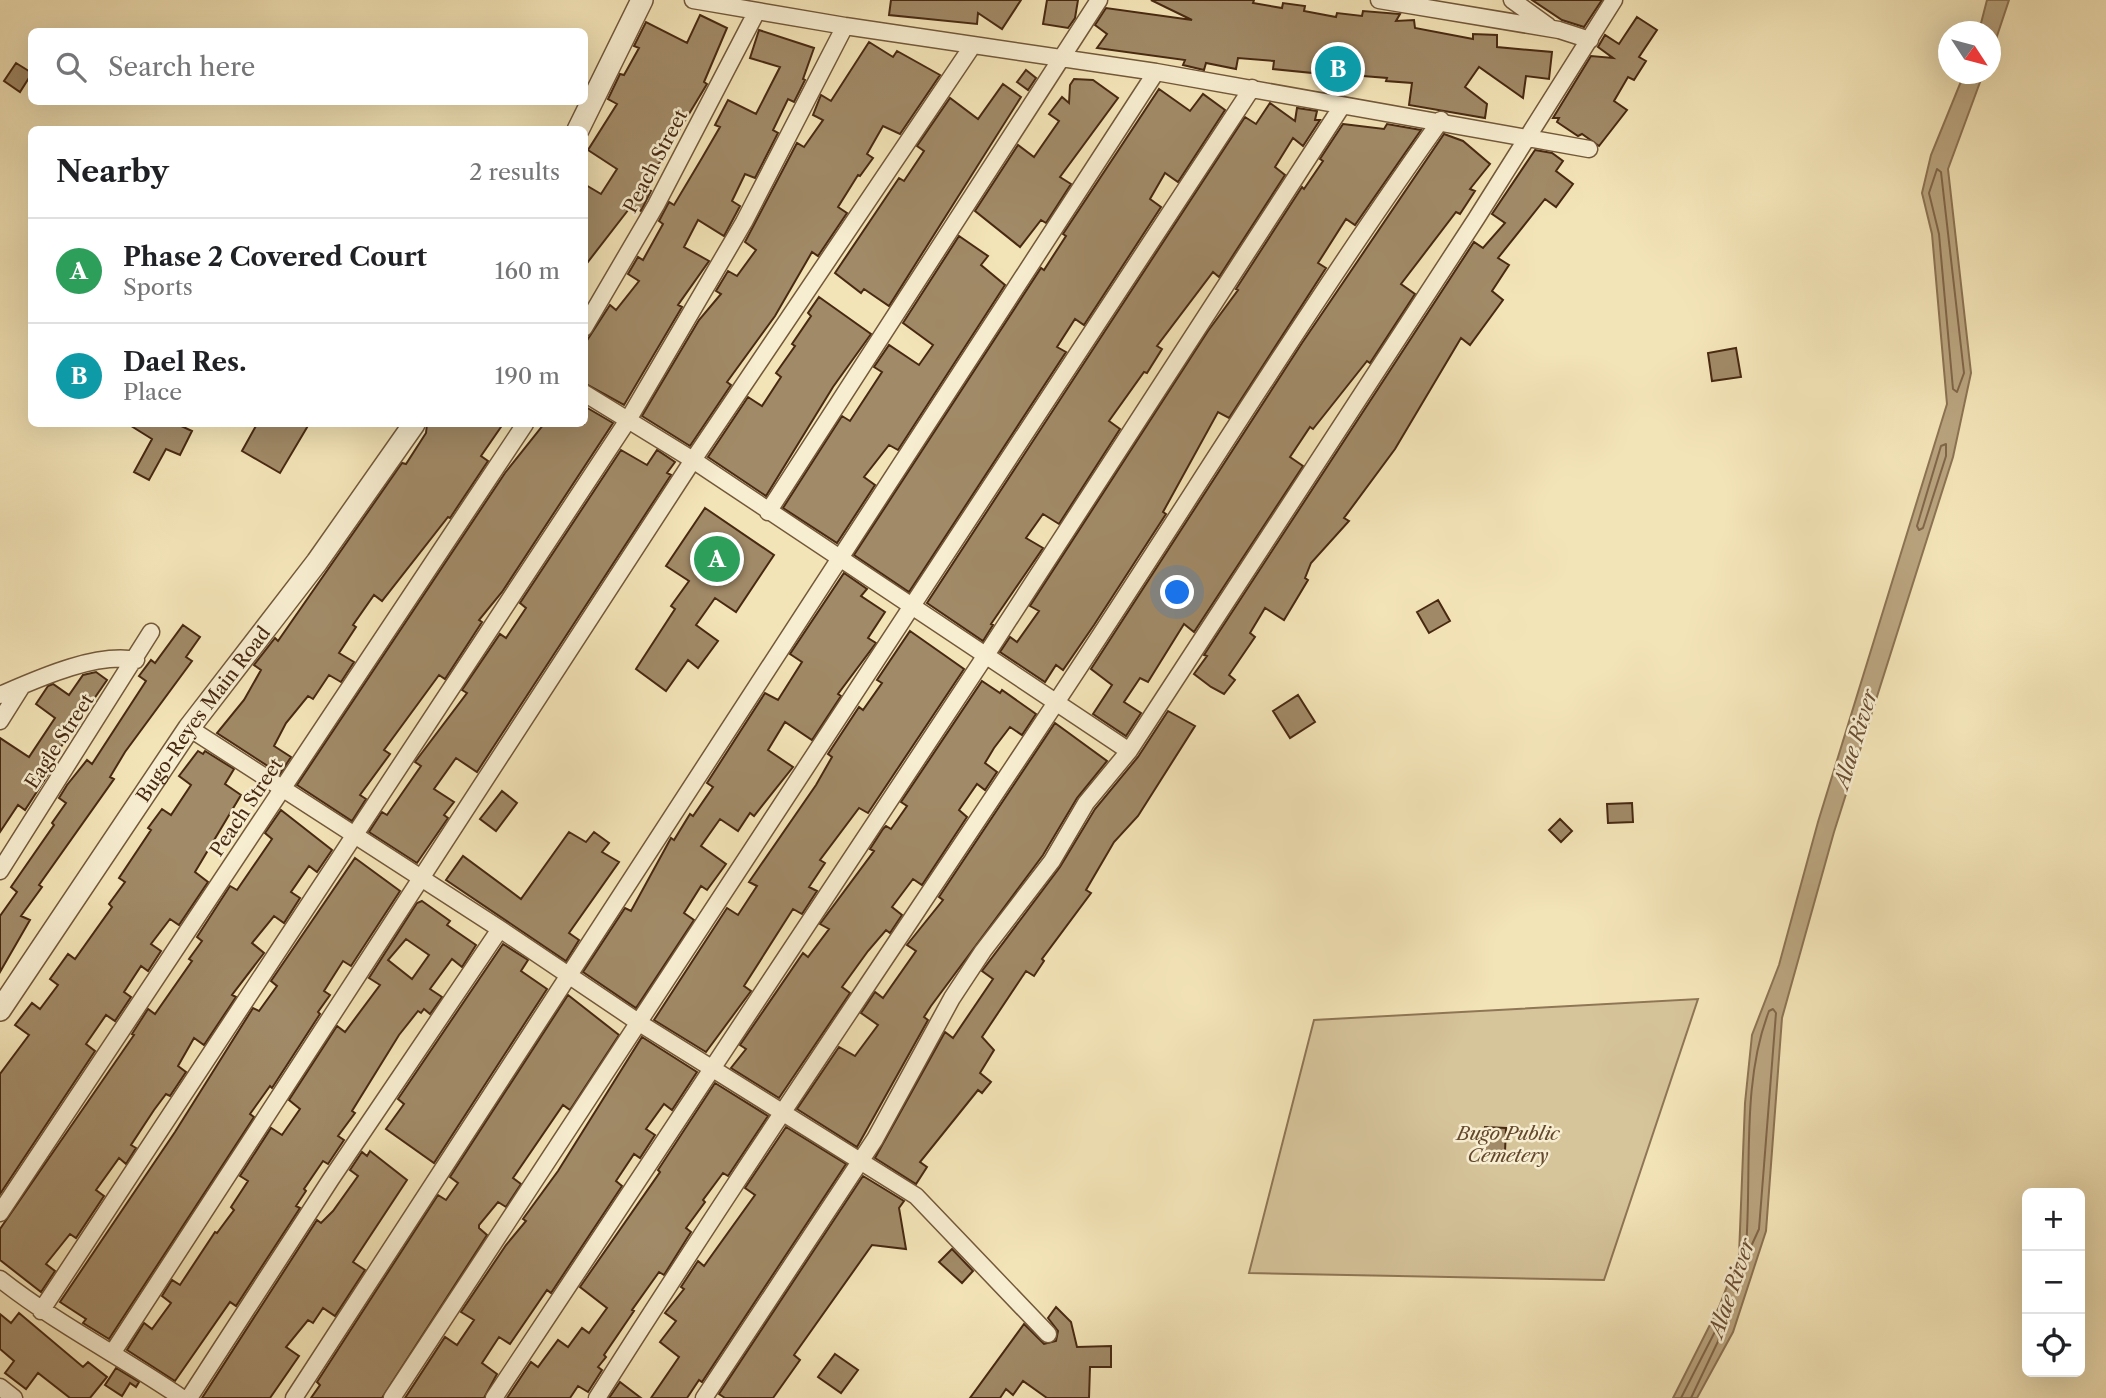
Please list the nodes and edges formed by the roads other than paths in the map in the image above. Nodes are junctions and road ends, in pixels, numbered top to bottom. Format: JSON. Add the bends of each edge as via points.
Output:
{"nodes":[{"id":1,"x":642,"y":0,"type":"edge"},
{"id":2,"x":693,"y":0,"type":"edge"},
{"id":3,"x":1099,"y":0,"type":"edge"},
{"id":4,"x":1379,"y":0,"type":"edge"},
{"id":5,"x":1512,"y":0,"type":"edge"},
{"id":6,"x":1614,"y":0,"type":"edge"},
{"id":7,"x":757,"y":11,"type":"junction"},
{"id":8,"x":845,"y":26,"type":"junction"},
{"id":9,"x":1552,"y":29,"type":"junction"},
{"id":10,"x":1590,"y":40,"type":"junction"},
{"id":11,"x":974,"y":46,"type":"junction"},
{"id":12,"x":1061,"y":58,"type":"junction"},
{"id":13,"x":1156,"y":72,"type":"junction"},
{"id":14,"x":1252,"y":88,"type":"junction"},
{"id":15,"x":1342,"y":106,"type":"junction"},
{"id":16,"x":1441,"y":120,"type":"junction"},
{"id":17,"x":580,"y":126,"type":"edge"},
{"id":18,"x":1527,"y":136,"type":"junction"},
{"id":19,"x":1589,"y":149,"type":"dead end"},
{"id":20,"x":588,"y":321,"type":"edge"},
{"id":21,"x":588,"y":395,"type":"edge"},
{"id":22,"x":628,"y":419,"type":"junction"},
{"id":23,"x":412,"y":427,"type":"edge"},
{"id":24,"x":523,"y":427,"type":"edge"},
{"id":25,"x":693,"y":460,"type":"junction"},
{"id":26,"x":768,"y":512,"type":"junction"},
{"id":27,"x":838,"y":558,"type":"junction"},
{"id":28,"x":909,"y":607,"type":"junction"},
{"id":29,"x":152,"y":632,"type":"dead end"},
{"id":30,"x":986,"y":655,"type":"junction"},
{"id":31,"x":136,"y":660,"type":"junction"},
{"id":32,"x":22,"y":686,"type":"junction"},
{"id":33,"x":0,"y":695,"type":"edge"},
{"id":34,"x":1056,"y":703,"type":"junction"},
{"id":35,"x":0,"y":721,"type":"edge"},
{"id":36,"x":190,"y":729,"type":"junction"},
{"id":37,"x":1129,"y":751,"type":"junction"},
{"id":38,"x":283,"y":790,"type":"junction"},
{"id":39,"x":355,"y":834,"type":"junction"},
{"id":40,"x":0,"y":871,"type":"edge"},
{"id":41,"x":423,"y":879,"type":"junction"},
{"id":42,"x":500,"y":929,"type":"junction"},
{"id":43,"x":568,"y":976,"type":"junction"},
{"id":44,"x":0,"y":1010,"type":"edge"},
{"id":45,"x":640,"y":1024,"type":"junction"},
{"id":46,"x":712,"y":1069,"type":"junction"},
{"id":47,"x":781,"y":1111,"type":"junction"},
{"id":48,"x":858,"y":1162,"type":"junction"},
{"id":49,"x":0,"y":1213,"type":"edge"},
{"id":50,"x":0,"y":1279,"type":"edge"},
{"id":51,"x":41,"y":1311,"type":"junction"},
{"id":52,"x":1048,"y":1334,"type":"dead end"},
{"id":53,"x":113,"y":1352,"type":"junction"},
{"id":54,"x":0,"y":1387,"type":"edge"},
{"id":55,"x":14,"y":1398,"type":"edge"},
{"id":56,"x":181,"y":1398,"type":"edge"},
{"id":57,"x":189,"y":1398,"type":"edge"},
{"id":58,"x":294,"y":1398,"type":"edge"},
{"id":59,"x":392,"y":1398,"type":"edge"},
{"id":60,"x":494,"y":1398,"type":"edge"},
{"id":61,"x":597,"y":1398,"type":"edge"},
{"id":62,"x":704,"y":1398,"type":"edge"}],
"edges":[{"from":1,"to":17,"type":"street"},
{"from":2,"to":7,"type":"street"},
{"from":3,"to":12,"type":"street"},
{"from":4,"to":9,"type":"street"},
{"from":5,"to":9,"type":"street"},
{"from":6,"to":10,"type":"street"},
{"from":7,"to":8,"type":"street"},
{"from":7,"to":20,"type":"street","name":"Peach Street","via":[[656,205]]},
{"from":8,"to":11,"type":"street"},
{"from":8,"to":22,"type":"street","via":[[744,222]]},
{"from":9,"to":10,"type":"street"},
{"from":10,"to":18,"type":"street"},
{"from":11,"to":12,"type":"street"},
{"from":11,"to":25,"type":"street"},
{"from":12,"to":13,"type":"street"},
{"from":12,"to":26,"type":"street"},
{"from":13,"to":14,"type":"street"},
{"from":13,"to":27,"type":"street"},
{"from":14,"to":15,"type":"street"},
{"from":14,"to":28,"type":"street"},
{"from":15,"to":16,"type":"street"},
{"from":15,"to":30,"type":"street"},
{"from":16,"to":18,"type":"street"},
{"from":16,"to":34,"type":"street","via":[[1345,254]]},
{"from":18,"to":19,"type":"street"},
{"from":18,"to":37,"type":"street"},
{"from":21,"to":22,"type":"street"},
{"from":22,"to":25,"type":"street"},
{"from":22,"to":39,"type":"street"},
{"from":23,"to":36,"type":"street","name":"Bugo-Reyes Main Road"},
{"from":24,"to":38,"type":"street","name":"Peach Street"},
{"from":25,"to":26,"type":"street"},
{"from":25,"to":41,"type":"street"},
{"from":26,"to":27,"type":"street"},
{"from":27,"to":28,"type":"street"},
{"from":27,"to":43,"type":"street"},
{"from":28,"to":30,"type":"street"},
{"from":28,"to":45,"type":"street"},
{"from":29,"to":31,"type":"street","name":"Eagle Street"},
{"from":30,"to":34,"type":"street"},
{"from":30,"to":46,"type":"street"},
{"from":31,"to":32,"type":"street","via":[[115,658],[78,666]]},
{"from":31,"to":40,"type":"street","name":"Eagle Street"},
{"from":32,"to":33,"type":"street"},
{"from":32,"to":35,"type":"street"},
{"from":34,"to":37,"type":"street"},
{"from":34,"to":47,"type":"street"},
{"from":36,"to":38,"type":"street"},
{"from":36,"to":44,"type":"street","name":"Bugo-Reyes Main Road"},
{"from":37,"to":48,"type":"street","via":[[1086,803],[1052,861],[952,998]]},
{"from":38,"to":39,"type":"street"},
{"from":38,"to":49,"type":"street","name":"Peach Street"},
{"from":39,"to":41,"type":"street"},
{"from":39,"to":51,"type":"street"},
{"from":41,"to":42,"type":"street"},
{"from":41,"to":53,"type":"street"},
{"from":42,"to":43,"type":"street"},
{"from":42,"to":57,"type":"street"},
{"from":43,"to":45,"type":"street"},
{"from":43,"to":58,"type":"street"},
{"from":45,"to":46,"type":"street"},
{"from":45,"to":59,"type":"street"},
{"from":46,"to":47,"type":"street"},
{"from":46,"to":60,"type":"street"},
{"from":47,"to":48,"type":"street"},
{"from":47,"to":61,"type":"street"},
{"from":48,"to":52,"type":"street","via":[[901,1186],[935,1214]]},
{"from":48,"to":62,"type":"street"},
{"from":50,"to":51,"type":"street"},
{"from":51,"to":53,"type":"street"},
{"from":53,"to":56,"type":"street"},
{"from":54,"to":55,"type":"street"}]}
